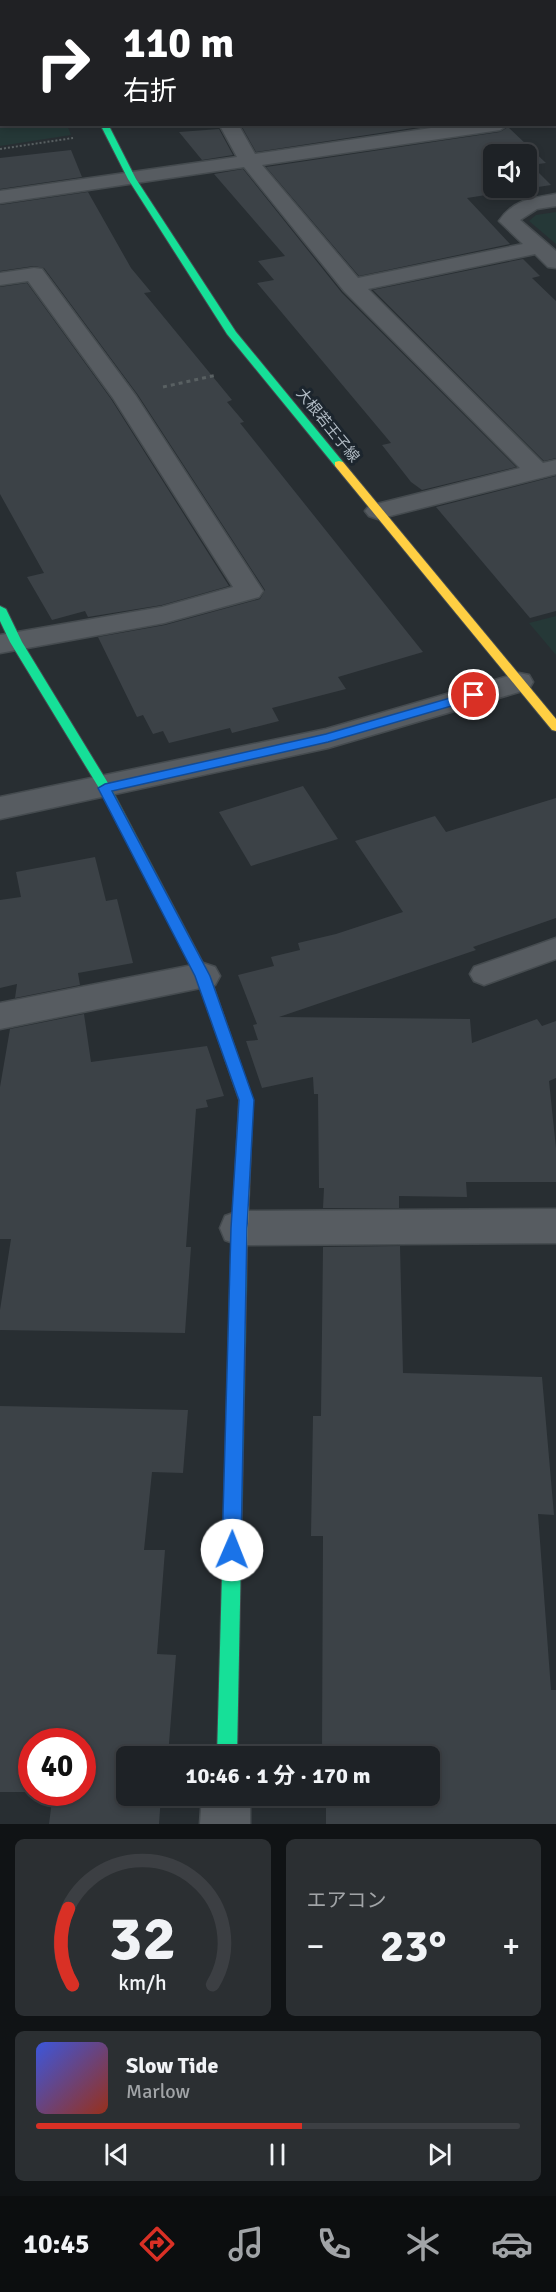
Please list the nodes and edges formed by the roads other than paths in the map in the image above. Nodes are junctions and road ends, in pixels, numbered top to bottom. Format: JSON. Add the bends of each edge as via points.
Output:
{"nodes":[{"id":1,"x":229,"y":126,"type":"edge"},
{"id":2,"x":472,"y":126,"type":"edge"},
{"id":3,"x":106,"y":129,"type":"edge"},
{"id":4,"x":417,"y":130,"type":"edge"},
{"id":5,"x":250,"y":162,"type":"junction"},
{"id":6,"x":132,"y":179,"type":"junction"},
{"id":7,"x":0,"y":197,"type":"edge"},
{"id":8,"x":556,"y":200,"type":"edge"},
{"id":9,"x":539,"y":247,"type":"junction"},
{"id":10,"x":556,"y":262,"type":"edge"},
{"id":11,"x":0,"y":279,"type":"edge"},
{"id":12,"x":352,"y":286,"type":"junction"},
{"id":13,"x":547,"y":470,"type":"edge"},
{"id":14,"x":378,"y":511,"type":"junction"},
{"id":15,"x":0,"y":609,"type":"edge"},
{"id":16,"x":8,"y":643,"type":"edge"},
{"id":17,"x":519,"y":682,"type":"junction"},
{"id":18,"x":556,"y":727,"type":"edge"},
{"id":19,"x":105,"y":788,"type":"junction"},
{"id":20,"x":0,"y":808,"type":"edge"},
{"id":21,"x":556,"y":948,"type":"edge"},
{"id":22,"x":484,"y":974,"type":"dead end"},
{"id":23,"x":202,"y":976,"type":"junction"},
{"id":24,"x":0,"y":1016,"type":"edge"},
{"id":25,"x":556,"y":1226,"type":"edge"},
{"id":26,"x":239,"y":1228,"type":"junction"},
{"id":27,"x":227,"y":1746,"type":"edge"},
{"id":28,"x":226,"y":1806,"type":"edge"},
{"id":29,"x":225,"y":1824,"type":"edge"}],
"edges":[{"from":1,"to":5,"type":"street"},
{"from":2,"to":4,"type":"street"},
{"from":3,"to":6,"type":"street","name":"大根若王子線"},
{"from":4,"to":5,"type":"street"},
{"from":5,"to":6,"type":"street"},
{"from":5,"to":12,"type":"street"},
{"from":6,"to":7,"type":"street"},
{"from":6,"to":14,"type":"street","name":"大根若王子線","via":[[232,334]]},
{"from":8,"to":9,"type":"street","via":[[529,205],[513,213],[509,221]]},
{"from":9,"to":10,"type":"street"},
{"from":9,"to":12,"type":"street"},
{"from":11,"to":16,"type":"street","via":[[34,274],[124,396],[249,591],[164,615]]},
{"from":12,"to":13,"type":"street"},
{"from":13,"to":14,"type":"street"},
{"from":14,"to":17,"type":"street","name":"大根若王子線"},
{"from":15,"to":16,"type":"street"},
{"from":16,"to":19,"type":"street"},
{"from":17,"to":18,"type":"street","name":"大根若王子線"},
{"from":17,"to":19,"type":"street","via":[[328,738]]},
{"from":19,"to":20,"type":"street"},
{"from":19,"to":23,"type":"street"},
{"from":21,"to":22,"type":"lane"},
{"from":23,"to":24,"type":"street"},
{"from":23,"to":26,"type":"street","via":[[246,1100]]},
{"from":25,"to":26,"type":"street"},
{"from":26,"to":27,"type":"street"},
{"from":28,"to":29,"type":"street"}]}
